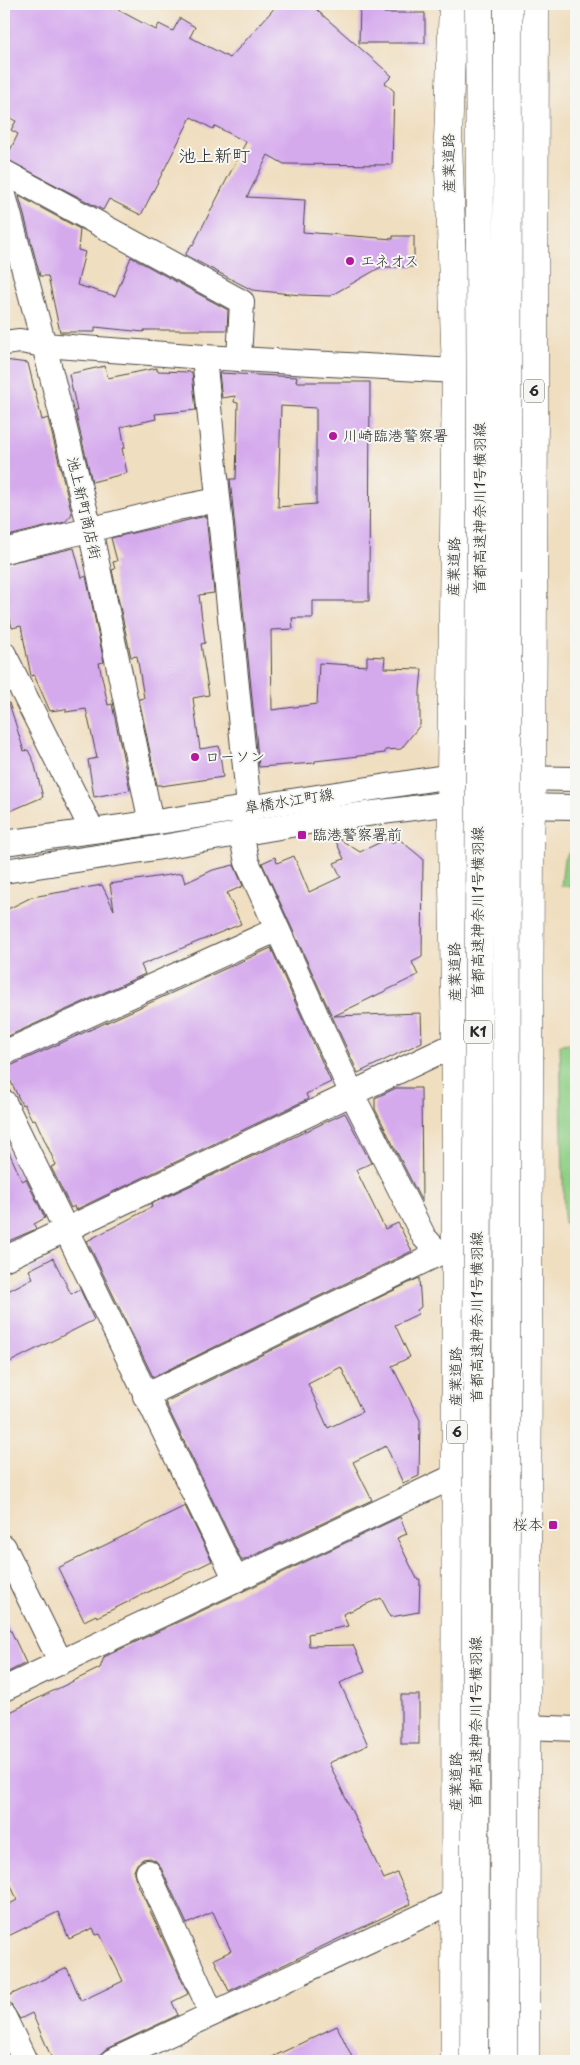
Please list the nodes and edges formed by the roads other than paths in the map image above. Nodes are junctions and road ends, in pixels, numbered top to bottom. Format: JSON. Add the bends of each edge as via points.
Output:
{"nodes":[{"id":1,"x":452,"y":4,"type":"edge"},
{"id":2,"x":479,"y":4,"type":"edge"},
{"id":3,"x":508,"y":4,"type":"edge"},
{"id":4,"x":535,"y":4,"type":"edge"},
{"id":5,"x":4,"y":172,"type":"edge"},
{"id":6,"x":4,"y":195,"type":"edge"},
{"id":7,"x":4,"y":343,"type":"edge"},
{"id":8,"x":44,"y":345,"type":"junction"},
{"id":9,"x":204,"y":357,"type":"junction"},
{"id":10,"x":239,"y":359,"type":"junction"},
{"id":11,"x":456,"y":371,"type":"junction"},
{"id":12,"x":218,"y":500,"type":"junction"},
{"id":13,"x":90,"y":529,"type":"junction"},
{"id":14,"x":4,"y":551,"type":"edge"},
{"id":15,"x":4,"y":654,"type":"edge"},
{"id":16,"x":451,"y":776,"type":"junction"},
{"id":17,"x":532,"y":778,"type":"junction"},
{"id":18,"x":576,"y":779,"type":"edge"},
{"id":19,"x":452,"y":803,"type":"junction"},
{"id":20,"x":249,"y":806,"type":"junction"},
{"id":21,"x":530,"y":806,"type":"junction"},
{"id":22,"x":576,"y":806,"type":"edge"},
{"id":23,"x":151,"y":823,"type":"junction"},
{"id":24,"x":92,"y":830,"type":"junction"},
{"id":25,"x":241,"y":833,"type":"junction"},
{"id":26,"x":4,"y":843,"type":"edge"},
{"id":27,"x":4,"y":871,"type":"edge"},
{"id":28,"x":276,"y":930,"type":"junction"},
{"id":29,"x":456,"y":1044,"type":"junction"},
{"id":30,"x":4,"y":1053,"type":"edge"},
{"id":31,"x":352,"y":1094,"type":"junction"},
{"id":32,"x":4,"y":1102,"type":"edge"},
{"id":33,"x":67,"y":1229,"type":"junction"},
{"id":34,"x":449,"y":1255,"type":"junction"},
{"id":35,"x":4,"y":1259,"type":"edge"},
{"id":36,"x":146,"y":1396,"type":"junction"},
{"id":37,"x":527,"y":1452,"type":"junction"},
{"id":38,"x":457,"y":1476,"type":"junction"},
{"id":39,"x":4,"y":1547,"type":"edge"},
{"id":40,"x":236,"y":1580,"type":"junction"},
{"id":41,"x":60,"y":1662,"type":"junction"},
{"id":42,"x":4,"y":1689,"type":"edge"},
{"id":43,"x":526,"y":1727,"type":"junction"},
{"id":44,"x":576,"y":1729,"type":"edge"},
{"id":45,"x":148,"y":1872,"type":"dead end"},
{"id":46,"x":456,"y":1900,"type":"junction"},
{"id":47,"x":212,"y":2014,"type":"junction"},
{"id":48,"x":4,"y":2017,"type":"edge"},
{"id":49,"x":25,"y":2061,"type":"edge"},
{"id":50,"x":112,"y":2061,"type":"edge"},
{"id":51,"x":455,"y":2061,"type":"edge"},
{"id":52,"x":474,"y":2061,"type":"edge"},
{"id":53,"x":503,"y":2061,"type":"edge"},
{"id":54,"x":525,"y":2061,"type":"edge"}],
"edges":[{"from":1,"to":11,"type":"main road","name":"産業道路","number":"6","via":[[448,139]]},
{"from":2,"to":52,"type":"main road","name":"首都高速神奈川1号横羽線","number":"K1","bridge":true,"via":[[481,481]]},
{"from":3,"to":53,"type":"main road","name":"首都高速神奈川1号横羽線","number":"K1","bridge":true},
{"from":4,"to":17,"type":"main road","number":"6"},
{"from":5,"to":10,"type":"street","via":[[242,302]]},
{"from":6,"to":8,"type":"street","name":"池上新町商店街"},
{"from":7,"to":8,"type":"street","via":[[20,341]]},
{"from":8,"to":9,"type":"street"},
{"from":8,"to":13,"type":"street","name":"池上新町商店街"},
{"from":9,"to":10,"type":"street"},
{"from":9,"to":12,"type":"street"},
{"from":10,"to":11,"type":"street"},
{"from":11,"to":16,"type":"main road","name":"産業道路","number":"6"},
{"from":12,"to":13,"type":"street"},
{"from":12,"to":20,"type":"street"},
{"from":13,"to":14,"type":"street"},
{"from":13,"to":23,"type":"street","name":"池上新町商店街"},
{"from":15,"to":24,"type":"street"},
{"from":16,"to":17,"type":"street","name":"皐橋水江町線"},
{"from":16,"to":19,"type":"main road","name":"産業道路","number":"6"},
{"from":16,"to":20,"type":"street","name":"皐橋水江町線"},
{"from":17,"to":18,"type":"street","name":"皐橋水江町線"},
{"from":17,"to":21,"type":"main road","number":"6"},
{"from":19,"to":21,"type":"street","name":"皐橋水江町線"},
{"from":19,"to":25,"type":"street","name":"皐橋水江町線"},
{"from":19,"to":29,"type":"main road","name":"産業道路","number":"6"},
{"from":20,"to":23,"type":"street","name":"皐橋水江町線"},
{"from":20,"to":25,"type":"street"},
{"from":21,"to":22,"type":"street"},
{"from":21,"to":37,"type":"main road","number":"6"},
{"from":23,"to":24,"type":"street","name":"皐橋水江町線"},
{"from":24,"to":26,"type":"street","name":"皐橋水江町線"},
{"from":25,"to":27,"type":"street","name":"皐橋水江町線"},
{"from":25,"to":28,"type":"street","via":[[244,856]]},
{"from":28,"to":30,"type":"street"},
{"from":28,"to":31,"type":"street"},
{"from":29,"to":31,"type":"street"},
{"from":29,"to":34,"type":"main road","name":"産業道路","number":"6"},
{"from":31,"to":33,"type":"street"},
{"from":31,"to":34,"type":"street","via":[[424,1237],[435,1250]]},
{"from":32,"to":33,"type":"street"},
{"from":33,"to":35,"type":"street"},
{"from":33,"to":36,"type":"street"},
{"from":34,"to":36,"type":"street"},
{"from":34,"to":38,"type":"main road","name":"産業道路","number":"6"},
{"from":36,"to":40,"type":"street"},
{"from":37,"to":38,"type":"street"},
{"from":37,"to":43,"type":"main road","number":"6"},
{"from":38,"to":40,"type":"street"},
{"from":38,"to":46,"type":"main road","name":"産業道路","number":"6"},
{"from":39,"to":41,"type":"street"},
{"from":40,"to":41,"type":"street"},
{"from":41,"to":42,"type":"street"},
{"from":43,"to":44,"type":"street"},
{"from":43,"to":54,"type":"main road","number":"6"},
{"from":45,"to":47,"type":"street"},
{"from":46,"to":47,"type":"street"},
{"from":46,"to":51,"type":"main road","name":"産業道路","number":"6"},
{"from":47,"to":50,"type":"street"},
{"from":48,"to":49,"type":"street"}]}
